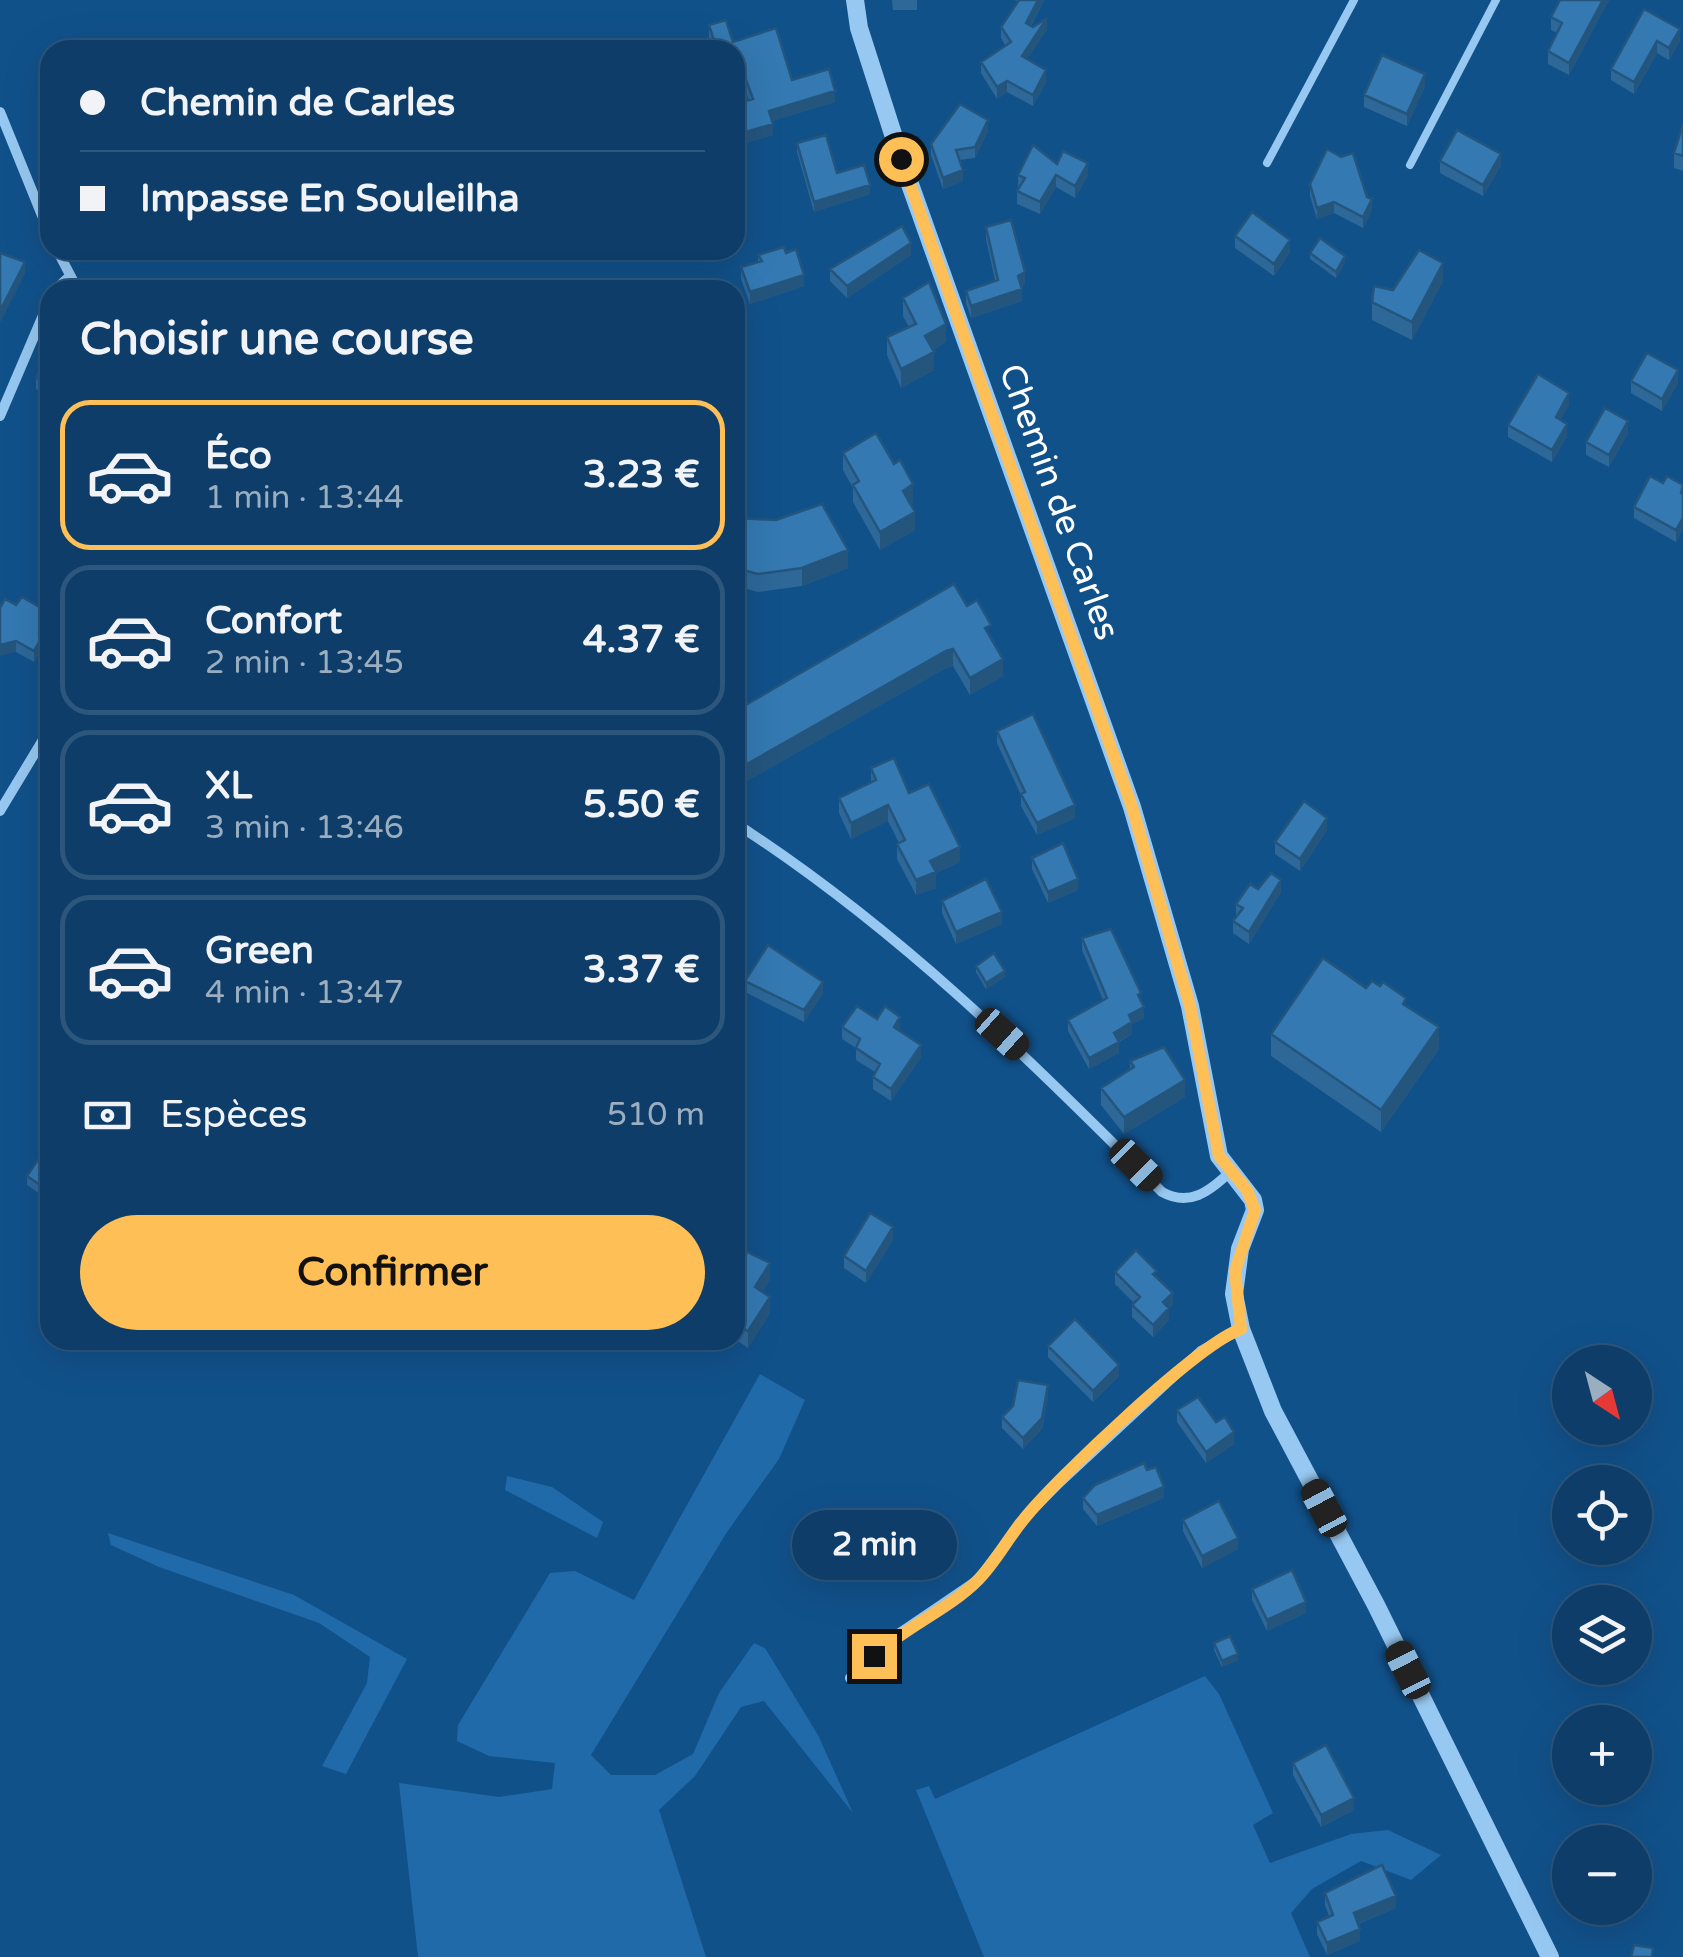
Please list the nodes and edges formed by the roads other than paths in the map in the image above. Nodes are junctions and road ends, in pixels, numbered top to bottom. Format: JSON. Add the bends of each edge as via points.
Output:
{"nodes":[{"id":1,"x":854,"y":0,"type":"edge"},
{"id":2,"x":1354,"y":0,"type":"edge"},
{"id":3,"x":1496,"y":0,"type":"edge"},
{"id":4,"x":0,"y":112,"type":"edge"},
{"id":5,"x":1267,"y":163,"type":"dead end"},
{"id":6,"x":1410,"y":164,"type":"dead end"},
{"id":7,"x":40,"y":210,"type":"edge"},
{"id":8,"x":61,"y":260,"type":"edge"},
{"id":9,"x":69,"y":277,"type":"junction"},
{"id":10,"x":66,"y":280,"type":"edge"},
{"id":11,"x":71,"y":280,"type":"edge"},
{"id":12,"x":40,"y":322,"type":"edge"},
{"id":13,"x":0,"y":416,"type":"edge"},
{"id":14,"x":40,"y":745,"type":"edge"},
{"id":15,"x":0,"y":812,"type":"edge"},
{"id":16,"x":745,"y":830,"type":"edge"},
{"id":17,"x":1230,"y":1172,"type":"junction"},
{"id":18,"x":1241,"y":1329,"type":"junction"},
{"id":19,"x":850,"y":1678,"type":"dead end"},
{"id":20,"x":1550,"y":1957,"type":"edge"}],
"edges":[{"from":1,"to":17,"type":"street","name":"Chemin de Carles","via":[[901,159],[1132,807],[1190,1006],[1212,1134]]},
{"from":2,"to":5,"type":"lane"},
{"from":3,"to":6,"type":"lane"},
{"from":4,"to":7,"type":"street"},
{"from":8,"to":9,"type":"street"},
{"from":9,"to":10,"type":"street"},
{"from":9,"to":11,"type":"street"},
{"from":12,"to":13,"type":"street"},
{"from":14,"to":15,"type":"street"},
{"from":16,"to":17,"type":"street","via":[[883,928],[1031,1060],[1162,1192],[1177,1200],[1196,1198]]},
{"from":17,"to":18,"type":"street","name":"Chemin de Carles","via":[[1255,1210],[1235,1271]]},
{"from":18,"to":19,"type":"street","via":[[1200,1351],[1060,1482],[978,1580],[896,1635]]},
{"from":18,"to":20,"type":"street","name":"Chemin de Carles","via":[[1272,1411],[1376,1604]]}]}
